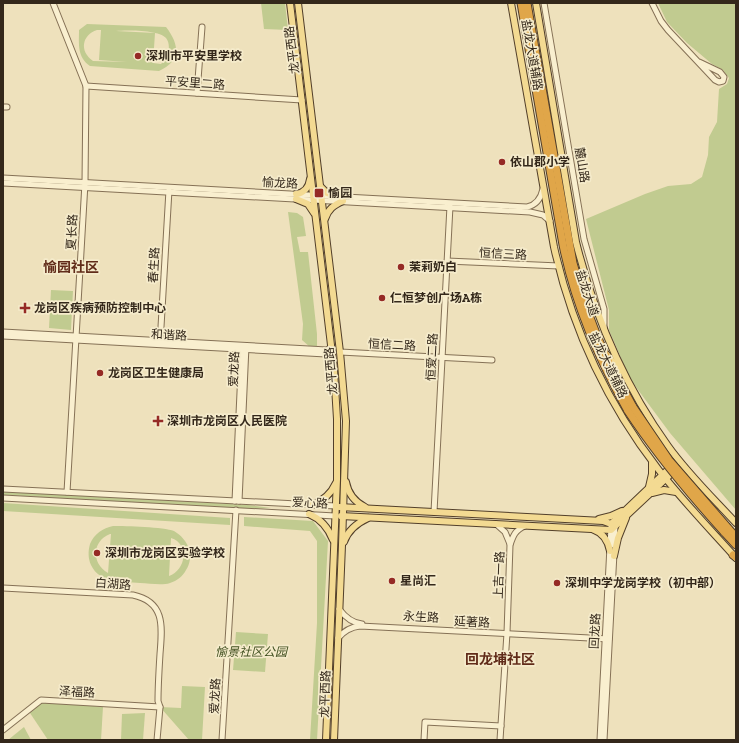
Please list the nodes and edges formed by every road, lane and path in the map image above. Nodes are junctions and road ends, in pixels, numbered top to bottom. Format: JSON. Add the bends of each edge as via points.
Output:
{"nodes":[{"id":1,"x":53,"y":3,"type":"edge"},
{"id":2,"x":290,"y":3,"type":"edge"},
{"id":3,"x":298,"y":3,"type":"edge"},
{"id":4,"x":512,"y":3,"type":"edge"},
{"id":5,"x":521,"y":3,"type":"edge"},
{"id":6,"x":527,"y":3,"type":"edge"},
{"id":7,"x":536,"y":3,"type":"edge"},
{"id":8,"x":544,"y":3,"type":"edge"},
{"id":9,"x":652,"y":3,"type":"edge"},
{"id":10,"x":202,"y":27,"type":"dead end"},
{"id":11,"x":699,"y":62,"type":"junction"},
{"id":12,"x":307,"y":80,"type":"junction"},
{"id":13,"x":300,"y":81,"type":"junction"},
{"id":14,"x":86,"y":86,"type":"junction"},
{"id":15,"x":197,"y":93,"type":"junction"},
{"id":16,"x":302,"y":100,"type":"junction"},
{"id":17,"x":311,"y":176,"type":"junction"},
{"id":18,"x":3,"y":178,"type":"edge"},
{"id":19,"x":3,"y":183,"type":"edge"},
{"id":20,"x":84,"y":185,"type":"junction"},
{"id":21,"x":320,"y":185,"type":"junction"},
{"id":22,"x":544,"y":186,"type":"junction"},
{"id":23,"x":169,"y":190,"type":"junction"},
{"id":24,"x":296,"y":196,"type":"junction"},
{"id":25,"x":336,"y":196,"type":"junction"},
{"id":26,"x":313,"y":197,"type":"junction"},
{"id":27,"x":322,"y":198,"type":"junction"},
{"id":28,"x":343,"y":201,"type":"junction"},
{"id":29,"x":450,"y":205,"type":"junction"},
{"id":30,"x":315,"y":216,"type":"junction"},
{"id":31,"x":550,"y":221,"type":"junction"},
{"id":32,"x":325,"y":225,"type":"junction"},
{"id":33,"x":447,"y":261,"type":"junction"},
{"id":34,"x":559,"y":266,"type":"junction"},
{"id":35,"x":604,"y":329,"type":"junction"},
{"id":36,"x":3,"y":332,"type":"edge"},
{"id":37,"x":3,"y":336,"type":"edge"},
{"id":38,"x":76,"y":338,"type":"junction"},
{"id":39,"x":160,"y":343,"type":"junction"},
{"id":40,"x":331,"y":347,"type":"junction"},
{"id":41,"x":244,"y":348,"type":"junction"},
{"id":42,"x":340,"y":352,"type":"junction"},
{"id":43,"x":600,"y":352,"type":"junction"},
{"id":44,"x":332,"y":357,"type":"junction"},
{"id":45,"x":442,"y":357,"type":"junction"},
{"id":46,"x":492,"y":360,"type":"dead end"},
{"id":47,"x":627,"y":378,"type":"junction"},
{"id":48,"x":608,"y":391,"type":"junction"},
{"id":49,"x":663,"y":439,"type":"junction"},
{"id":50,"x":646,"y":453,"type":"junction"},
{"id":51,"x":652,"y":461,"type":"junction"},
{"id":52,"x":680,"y":462,"type":"junction"},
{"id":53,"x":344,"y":477,"type":"junction"},
{"id":54,"x":664,"y":477,"type":"junction"},
{"id":55,"x":337,"y":479,"type":"junction"},
{"id":56,"x":698,"y":481,"type":"junction"},
{"id":57,"x":3,"y":489,"type":"edge"},
{"id":58,"x":67,"y":492,"type":"junction"},
{"id":59,"x":649,"y":492,"type":"junction"},
{"id":60,"x":679,"y":495,"type":"junction"},
{"id":61,"x":3,"y":498,"type":"edge"},
{"id":62,"x":237,"y":501,"type":"junction"},
{"id":63,"x":312,"y":505,"type":"junction"},
{"id":64,"x":336,"y":506,"type":"junction"},
{"id":65,"x":630,"y":506,"type":"junction"},
{"id":66,"x":343,"y":507,"type":"junction"},
{"id":67,"x":364,"y":508,"type":"junction"},
{"id":68,"x":236,"y":510,"type":"junction"},
{"id":69,"x":434,"y":512,"type":"junction"},
{"id":70,"x":309,"y":514,"type":"junction"},
{"id":71,"x":629,"y":514,"type":"junction"},
{"id":72,"x":335,"y":516,"type":"junction"},
{"id":73,"x":343,"y":516,"type":"junction"},
{"id":74,"x":364,"y":517,"type":"junction"},
{"id":75,"x":588,"y":520,"type":"junction"},
{"id":76,"x":736,"y":523,"type":"edge"},
{"id":77,"x":496,"y":524,"type":"junction"},
{"id":78,"x":525,"y":526,"type":"junction"},
{"id":79,"x":613,"y":527,"type":"junction"},
{"id":80,"x":592,"y":529,"type":"junction"},
{"id":81,"x":726,"y":530,"type":"junction"},
{"id":82,"x":736,"y":537,"type":"edge"},
{"id":83,"x":334,"y":545,"type":"junction"},
{"id":84,"x":342,"y":545,"type":"junction"},
{"id":85,"x":510,"y":545,"type":"junction"},
{"id":86,"x":736,"y":545,"type":"edge"},
{"id":87,"x":612,"y":554,"type":"junction"},
{"id":88,"x":735,"y":557,"type":"edge"},
{"id":89,"x":3,"y":588,"type":"edge"},
{"id":90,"x":339,"y":609,"type":"junction"},
{"id":91,"x":507,"y":633,"type":"junction"},
{"id":92,"x":338,"y":638,"type":"junction"},
{"id":93,"x":607,"y":639,"type":"junction"},
{"id":94,"x":160,"y":707,"type":"junction"},
{"id":95,"x":501,"y":726,"type":"junction"},
{"id":96,"x":3,"y":730,"type":"edge"},
{"id":97,"x":157,"y":740,"type":"edge"},
{"id":98,"x":222,"y":740,"type":"edge"},
{"id":99,"x":326,"y":740,"type":"edge"},
{"id":100,"x":334,"y":740,"type":"edge"},
{"id":101,"x":424,"y":740,"type":"edge"},
{"id":102,"x":500,"y":740,"type":"edge"},
{"id":103,"x":600,"y":740,"type":"edge"},
{"id":104,"x":604,"y":740,"type":"edge"}],
"edges":[{"from":1,"to":14,"type":"street","name":"夏长路"},
{"from":2,"to":13,"type":"main road","name":"龙平西路"},
{"from":3,"to":12,"type":"main road","name":"龙平西路"},
{"from":4,"to":22,"type":"main road","name":"盐龙大道辅路"},
{"from":5,"to":43,"type":"highway","name":"盐龙大道","via":[[566,259],[578,303]]},
{"from":6,"to":43,"type":"highway","name":"盐龙大道","via":[[570,254]]},
{"from":7,"to":35,"type":"main road","name":"盐龙大道辅路","via":[[576,242]]},
{"from":8,"to":35,"type":"street","name":"麓山路","via":[[584,239],[604,309]]},
{"from":9,"to":11,"type":"street","via":[[668,30]]},
{"from":10,"to":15,"type":"street"},
{"from":11,"to":11,"type":"street","via":[[715,80],[724,80],[721,73]]},
{"from":12,"to":13,"type":"main road"},
{"from":12,"to":21,"type":"main road","name":"龙平西路"},
{"from":13,"to":16,"type":"main road","name":"龙平西路"},
{"from":14,"to":15,"type":"street","name":"平安里二路"},
{"from":14,"to":20,"type":"street","name":"夏长路"},
{"from":15,"to":16,"type":"street","name":"平安里二路"},
{"from":16,"to":17,"type":"main road","name":"龙平西路"},
{"from":17,"to":24,"type":"main road","via":[[307,188]]},
{"from":17,"to":26,"type":"main road","name":"龙平西路"},
{"from":18,"to":20,"type":"street","name":"愉龙路"},
{"from":19,"to":20,"type":"street","name":"愉龙路"},
{"from":20,"to":23,"type":"street","name":"愉龙路"},
{"from":20,"to":38,"type":"street","name":"夏长路"},
{"from":21,"to":25,"type":"main road","via":[[327,193]]},
{"from":21,"to":27,"type":"main road","name":"龙平西路"},
{"from":22,"to":29,"type":"street","name":"愉龙路","via":[[537,203],[530,206]]},
{"from":22,"to":31,"type":"main road","name":"盐龙大道辅路"},
{"from":23,"to":24,"type":"street","name":"愉龙路"},
{"from":23,"to":39,"type":"street","name":"春生路"},
{"from":24,"to":26,"type":"street","name":"愉龙路"},
{"from":24,"to":30,"type":"main road","via":[[308,204]]},
{"from":25,"to":27,"type":"street","name":"愉龙路"},
{"from":25,"to":29,"type":"street","name":"愉龙路"},
{"from":26,"to":27,"type":"street","name":"愉龙路"},
{"from":26,"to":30,"type":"main road","name":"龙平西路"},
{"from":27,"to":28,"type":"street","name":"愉龙路"},
{"from":27,"to":32,"type":"main road","name":"龙平西路"},
{"from":28,"to":29,"type":"street","name":"愉龙路"},
{"from":28,"to":32,"type":"main road","via":[[329,210]]},
{"from":29,"to":31,"type":"street","name":"愉龙路","via":[[534,212]]},
{"from":29,"to":33,"type":"street","name":"恒爱二路"},
{"from":30,"to":40,"type":"main road","name":"龙平西路"},
{"from":31,"to":34,"type":"main road","name":"盐龙大道辅路"},
{"from":32,"to":42,"type":"main road","name":"龙平西路"},
{"from":33,"to":34,"type":"street","name":"恒信三路"},
{"from":33,"to":45,"type":"street","name":"恒爱二路"},
{"from":34,"to":48,"type":"main road","name":"盐龙大道辅路","via":[[581,335]]},
{"from":35,"to":47,"type":"main road","name":"盐龙大道辅路"},
{"from":36,"to":38,"type":"street","name":"和谐路"},
{"from":37,"to":38,"type":"street","name":"和谐路"},
{"from":38,"to":39,"type":"street","name":"和谐路"},
{"from":38,"to":58,"type":"street","name":"夏长路"},
{"from":39,"to":41,"type":"street","name":"和谐路"},
{"from":40,"to":41,"type":"street","name":"和谐路","via":[[327,350]]},
{"from":40,"to":44,"type":"main road","name":"龙平西路"},
{"from":41,"to":44,"type":"street","name":"和谐路","via":[[326,354]]},
{"from":41,"to":62,"type":"street","name":"爱龙路"},
{"from":42,"to":45,"type":"street","name":"恒信二路"},
{"from":42,"to":53,"type":"main road","name":"龙平西路","via":[[346,421]]},
{"from":43,"to":47,"type":"main road"},
{"from":43,"to":48,"type":"main road"},
{"from":43,"to":81,"type":"highway","name":"盐龙大道","bridge":true,"via":[[630,409]]},
{"from":44,"to":55,"type":"main road","name":"龙平西路","via":[[337,419]]},
{"from":45,"to":46,"type":"street","name":"恒信二路"},
{"from":45,"to":69,"type":"street","name":"恒爱二路"},
{"from":47,"to":49,"type":"main road","name":"盐龙大道辅路"},
{"from":48,"to":50,"type":"main road","name":"盐龙大道辅路"},
{"from":49,"to":50,"type":"main road","via":[[663,448],[659,453],[653,456]]},
{"from":49,"to":52,"type":"main road","name":"盐龙大道辅路"},
{"from":50,"to":51,"type":"main road","name":"盐龙大道辅路"},
{"from":51,"to":54,"type":"main road","name":"盐龙大道辅路"},
{"from":51,"to":59,"type":"main road"},
{"from":52,"to":54,"type":"main road","via":[[674,464]]},
{"from":52,"to":56,"type":"main road","name":"盐龙大道辅路"},
{"from":53,"to":66,"type":"main road","name":"龙平西路"},
{"from":53,"to":67,"type":"main road","via":[[351,495]]},
{"from":54,"to":59,"type":"main road"},
{"from":54,"to":60,"type":"main road","name":"盐龙大道辅路"},
{"from":55,"to":63,"type":"main road","via":[[326,497]]},
{"from":55,"to":64,"type":"main road","name":"龙平西路"},
{"from":56,"to":60,"type":"main road","via":[[691,480],[685,483]]},
{"from":56,"to":76,"type":"main road","name":"盐龙大道辅路"},
{"from":57,"to":58,"type":"street","name":"爱心路"},
{"from":58,"to":62,"type":"street","name":"爱心路"},
{"from":59,"to":60,"type":"main road","via":[[664,490]]},
{"from":59,"to":65,"type":"main road"},
{"from":59,"to":71,"type":"main road"},
{"from":60,"to":88,"type":"main road","name":"盐龙大道辅路"},
{"from":61,"to":68,"type":"street","name":"爱心路"},
{"from":62,"to":63,"type":"street","name":"爱心路"},
{"from":63,"to":64,"type":"street","name":"爱心路"},
{"from":64,"to":66,"type":"main road","name":"爱心路"},
{"from":64,"to":72,"type":"main road","name":"龙平西路"},
{"from":65,"to":75,"type":"main road","via":[[611,516]]},
{"from":65,"to":79,"type":"main road"},
{"from":66,"to":67,"type":"main road","name":"爱心路"},
{"from":66,"to":73,"type":"main road","name":"龙平西路"},
{"from":67,"to":69,"type":"main road","name":"爱心路"},
{"from":67,"to":74,"type":"main road","via":[[357,512]]},
{"from":68,"to":70,"type":"street","name":"爱心路"},
{"from":68,"to":98,"type":"street","name":"爱龙路"},
{"from":69,"to":75,"type":"main road","name":"爱心路"},
{"from":70,"to":72,"type":"street","name":"爱心路"},
{"from":70,"to":83,"type":"main road","via":[[325,524]]},
{"from":71,"to":79,"type":"main road"},
{"from":71,"to":87,"type":"main road"},
{"from":72,"to":73,"type":"main road","name":"爱心路"},
{"from":72,"to":83,"type":"main road","name":"龙平西路"},
{"from":73,"to":74,"type":"main road","name":"爱心路"},
{"from":73,"to":84,"type":"main road","name":"龙平西路"},
{"from":74,"to":77,"type":"main road","name":"爱心路"},
{"from":74,"to":84,"type":"main road","via":[[352,528]]},
{"from":75,"to":79,"type":"main road","name":"爱心路","via":[[603,521]]},
{"from":77,"to":78,"type":"main road","name":"爱心路"},
{"from":77,"to":85,"type":"street","name":"上吉一路","via":[[505,532]]},
{"from":78,"to":80,"type":"main road","name":"爱心路"},
{"from":78,"to":85,"type":"street","name":"上吉一路","via":[[515,532]]},
{"from":79,"to":80,"type":"main road","name":"爱心路"},
{"from":79,"to":87,"type":"street","name":"回龙路"},
{"from":80,"to":87,"type":"main road","via":[[604,536]]},
{"from":81,"to":82,"type":"highway","name":"盐龙大道"},
{"from":81,"to":86,"type":"highway","name":"盐龙大道"},
{"from":83,"to":99,"type":"main road","name":"龙平西路"},
{"from":84,"to":90,"type":"main road","name":"龙平西路"},
{"from":85,"to":91,"type":"street","name":"上吉一路"},
{"from":87,"to":93,"type":"street","name":"回龙路"},
{"from":89,"to":94,"type":"street","name":"白湖路","via":[[133,595],[151,602],[159,613],[162,625],[158,701]]},
{"from":90,"to":91,"type":"street","name":"永生路","via":[[348,618],[360,624]]},
{"from":90,"to":92,"type":"main road","name":"龙平西路"},
{"from":91,"to":92,"type":"street","name":"延著路","via":[[360,626],[347,630]]},
{"from":91,"to":93,"type":"street","name":"延著路"},
{"from":91,"to":95,"type":"street","name":"上吉一路"},
{"from":92,"to":100,"type":"main road","name":"龙平西路"},
{"from":93,"to":103,"type":"street","name":"回龙路"},
{"from":93,"to":104,"type":"street","name":"回龙路"},
{"from":94,"to":96,"type":"street","name":"泽福路","via":[[40,700]]},
{"from":94,"to":97,"type":"street","name":"白湖路"},
{"from":95,"to":101,"type":"street","via":[[425,722]]},
{"from":95,"to":102,"type":"street","name":"上吉一路"}]}
